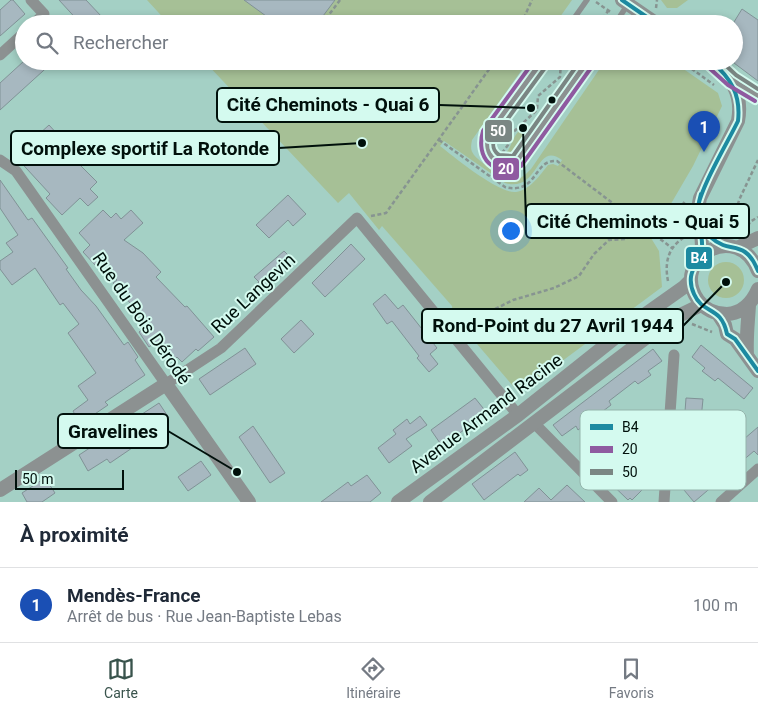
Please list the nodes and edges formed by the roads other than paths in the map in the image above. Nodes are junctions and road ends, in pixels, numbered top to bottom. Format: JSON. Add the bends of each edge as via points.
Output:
{"nodes":[{"id":1,"x":31,"y":0,"type":"edge"},
{"id":2,"x":587,"y":0,"type":"edge"},
{"id":3,"x":625,"y":2,"type":"edge"},
{"id":4,"x":43,"y":15,"type":"edge"},
{"id":5,"x":576,"y":15,"type":"edge"},
{"id":6,"x":619,"y":15,"type":"edge"},
{"id":7,"x":653,"y":15,"type":"edge"},
{"id":8,"x":15,"y":41,"type":"edge"},
{"id":9,"x":0,"y":55,"type":"edge"},
{"id":10,"x":535,"y":70,"type":"edge"},
{"id":11,"x":582,"y":70,"type":"edge"},
{"id":12,"x":721,"y":70,"type":"edge"},
{"id":13,"x":732,"y":80,"type":"junction"},
{"id":14,"x":758,"y":96,"type":"edge"},
{"id":15,"x":0,"y":160,"type":"edge"},
{"id":16,"x":701,"y":228,"type":"junction"},
{"id":17,"x":758,"y":238,"type":"edge"},
{"id":18,"x":731,"y":247,"type":"junction"},
{"id":19,"x":699,"y":258,"type":"junction"},
{"id":20,"x":758,"y":271,"type":"edge"},
{"id":21,"x":691,"y":280,"type":"junction"},
{"id":22,"x":758,"y":289,"type":"edge"},
{"id":23,"x":701,"y":305,"type":"junction"},
{"id":24,"x":749,"y":305,"type":"junction"},
{"id":25,"x":718,"y":314,"type":"junction"},
{"id":26,"x":674,"y":355,"type":"road end"},
{"id":27,"x":747,"y":355,"type":"junction"},
{"id":28,"x":758,"y":371,"type":"edge"},
{"id":29,"x":166,"y":384,"type":"junction"},
{"id":30,"x":670,"y":410,"type":"edge"},
{"id":31,"x":518,"y":415,"type":"junction"},
{"id":32,"x":534,"y":423,"type":"junction"},
{"id":33,"x":758,"y":469,"type":"edge"},
{"id":34,"x":580,"y":470,"type":"edge"},
{"id":35,"x":746,"y":480,"type":"edge"},
{"id":36,"x":0,"y":490,"type":"edge"},
{"id":37,"x":600,"y":490,"type":"edge"},
{"id":38,"x":734,"y":490,"type":"edge"},
{"id":39,"x":249,"y":502,"type":"edge"},
{"id":40,"x":398,"y":502,"type":"edge"},
{"id":41,"x":430,"y":502,"type":"edge"},
{"id":42,"x":612,"y":502,"type":"edge"},
{"id":43,"x":721,"y":502,"type":"edge"}],
"edges":[{"from":1,"to":4,"type":"street"},
{"from":2,"to":5,"type":"lane"},
{"from":3,"to":6,"type":"lane"},
{"from":3,"to":7,"type":"street"},
{"from":8,"to":9,"type":"street"},
{"from":10,"to":11,"type":"lane","via":[[485,142],[486,150],[496,161],[505,164],[516,161]]},
{"from":12,"to":13,"type":"street"},
{"from":13,"to":14,"type":"lane"},
{"from":13,"to":16,"type":"street","via":[[740,110],[738,121],[700,198],[697,214]]},
{"from":15,"to":29,"type":"street","name":"Rue du Bois Dérodé","via":[[16,171]]},
{"from":16,"to":18,"type":"street","via":[[714,240]]},
{"from":16,"to":19,"type":"street"},
{"from":17,"to":18,"type":"street"},
{"from":18,"to":19,"type":"street","via":[[715,247]]},
{"from":18,"to":20,"type":"street","via":[[750,257]]},
{"from":19,"to":21,"type":"street","via":[[693,267]]},
{"from":21,"to":23,"type":"street"},
{"from":21,"to":31,"type":"street","name":"Avenue Armand Racine"},
{"from":22,"to":24,"type":"street"},
{"from":23,"to":25,"type":"street"},
{"from":23,"to":32,"type":"street","name":"Avenue Armand Racine","via":[[668,321]]},
{"from":24,"to":25,"type":"street","via":[[740,311]]},
{"from":24,"to":27,"type":"street"},
{"from":25,"to":27,"type":"street","via":[[727,334]]},
{"from":26,"to":30,"type":"street"},
{"from":27,"to":28,"type":"street"},
{"from":29,"to":31,"type":"street","name":"Rue Langevin","via":[[221,348],[357,218]]},
{"from":29,"to":36,"type":"street"},
{"from":29,"to":39,"type":"street","name":"Rue du Bois Dérodé"},
{"from":31,"to":40,"type":"street","name":"Avenue Armand Racine"},
{"from":32,"to":34,"type":"street"},
{"from":32,"to":41,"type":"street","name":"Avenue Armand Racine"},
{"from":33,"to":35,"type":"street"},
{"from":37,"to":42,"type":"street"},
{"from":38,"to":43,"type":"street"}]}
